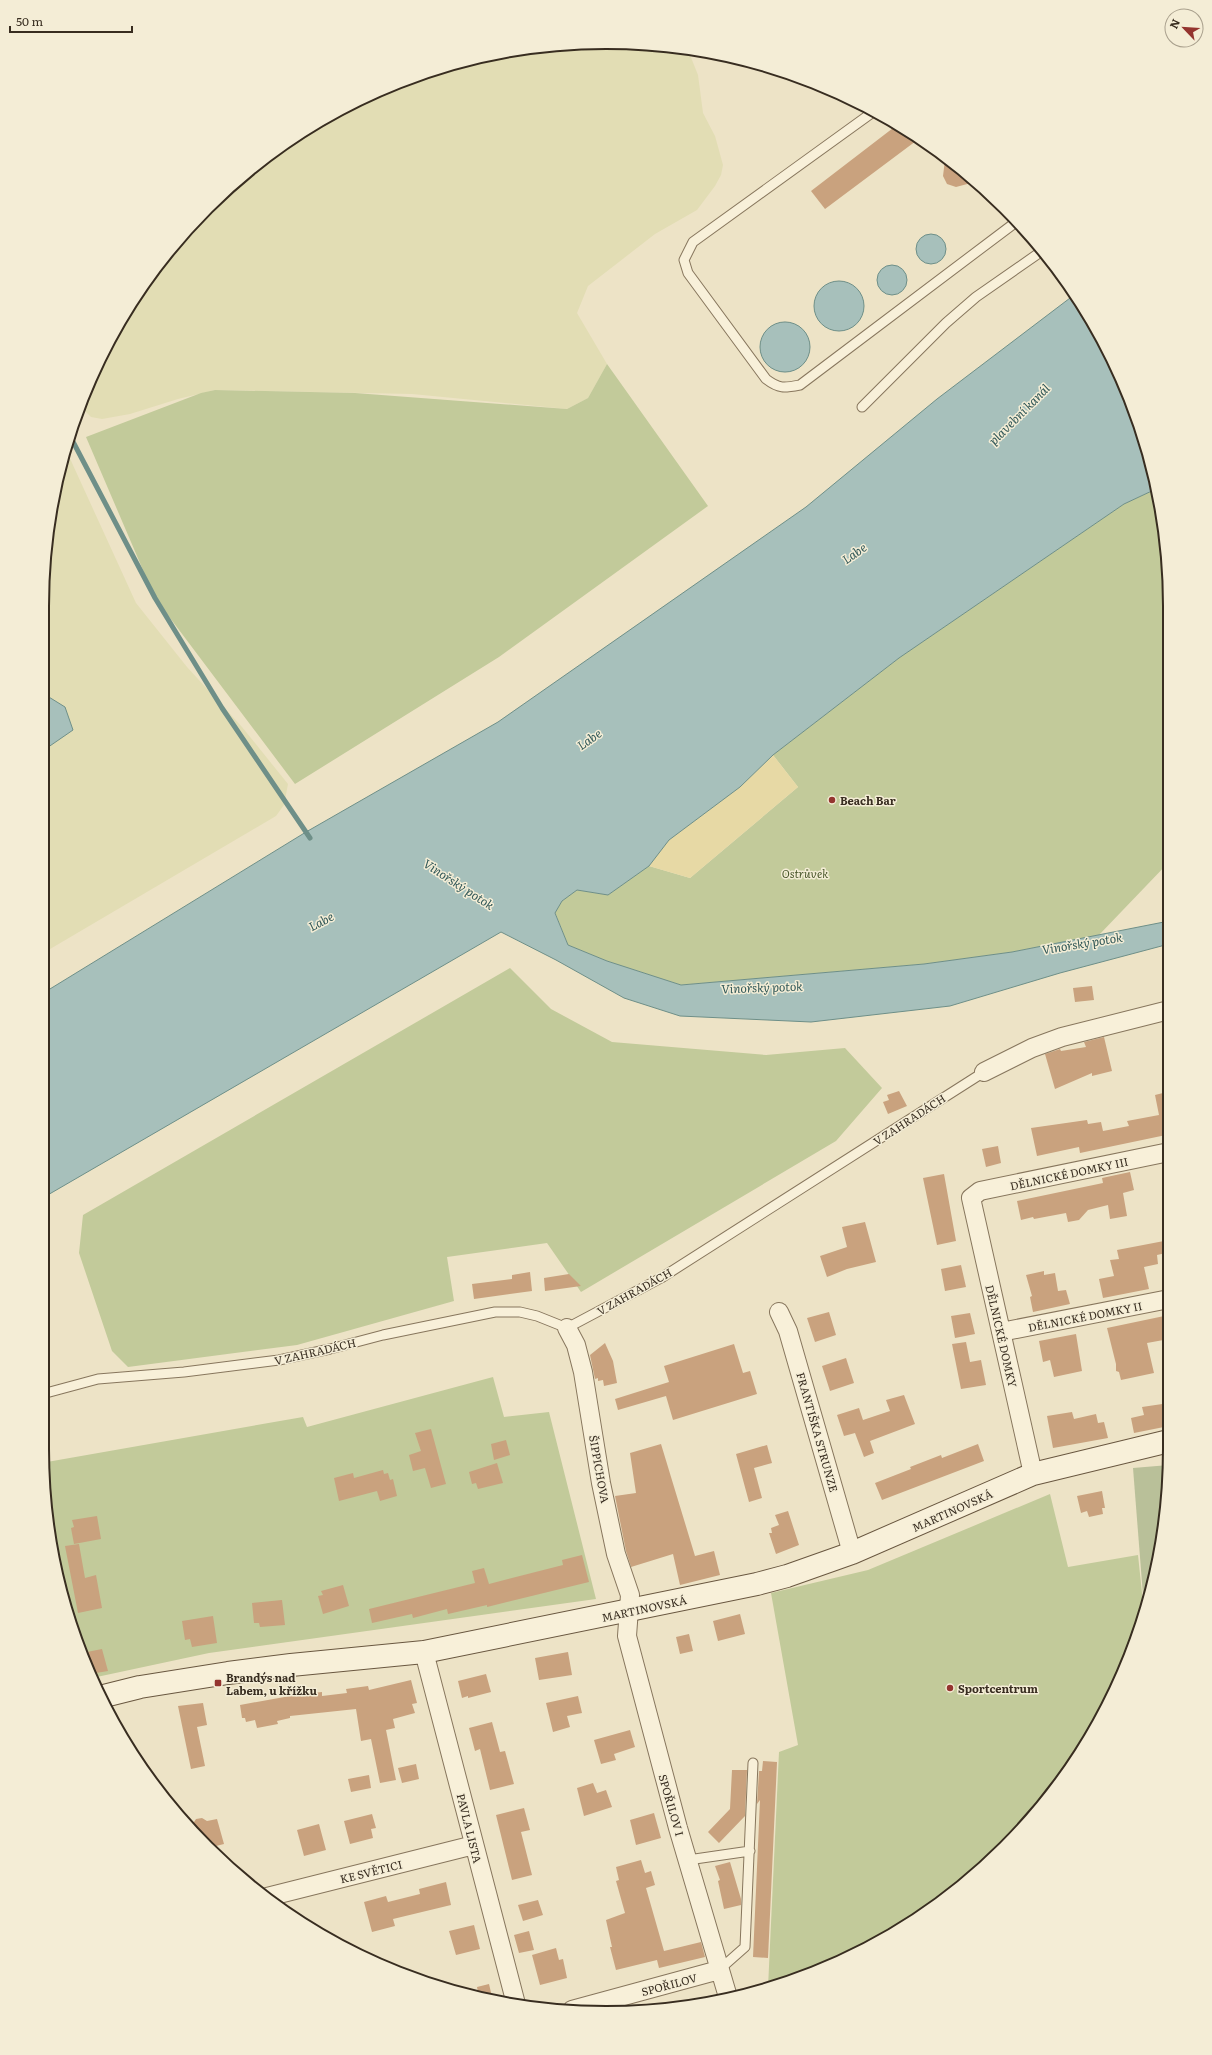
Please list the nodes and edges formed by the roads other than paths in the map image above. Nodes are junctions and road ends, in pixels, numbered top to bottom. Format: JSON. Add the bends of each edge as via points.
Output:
{"nodes":[{"id":1,"x":868,"y":115,"type":"edge"},
{"id":2,"x":1012,"y":225,"type":"edge"},
{"id":3,"x":1037,"y":254,"type":"edge"},
{"id":4,"x":862,"y":407,"type":"dead end"},
{"id":5,"x":1163,"y":1012,"type":"edge"},
{"id":6,"x":984,"y":1072,"type":"joint"},
{"id":7,"x":1163,"y":1153,"type":"edge"},
{"id":8,"x":970,"y":1198,"type":"joint"},
{"id":9,"x":1163,"y":1300,"type":"edge"},
{"id":10,"x":779,"y":1312,"type":"dead end"},
{"id":11,"x":567,"y":1328,"type":"junction"},
{"id":12,"x":1001,"y":1332,"type":"junction"},
{"id":13,"x":49,"y":1392,"type":"edge"},
{"id":14,"x":1163,"y":1442,"type":"edge"},
{"id":15,"x":1033,"y":1474,"type":"junction"},
{"id":16,"x":852,"y":1554,"type":"junction"},
{"id":17,"x":630,"y":1611,"type":"junction"},
{"id":18,"x":424,"y":1652,"type":"junction"},
{"id":19,"x":106,"y":1695,"type":"edge"},
{"id":20,"x":753,"y":1763,"type":"dead end"},
{"id":21,"x":474,"y":1846,"type":"junction"},
{"id":22,"x":750,"y":1851,"type":"junction"},
{"id":23,"x":688,"y":1860,"type":"junction"},
{"id":24,"x":273,"y":1895,"type":"edge"},
{"id":25,"x":720,"y":1970,"type":"junction"},
{"id":26,"x":727,"y":1992,"type":"edge"},
{"id":27,"x":514,"y":1998,"type":"edge"},
{"id":28,"x":589,"y":2006,"type":"edge"}],
"edges":[{"from":1,"to":2,"type":"lane","via":[[693,242],[684,260],[688,273],[766,379],[776,387],[800,385]]},
{"from":3,"to":4,"type":"lane","via":[[976,297],[946,323]]},
{"from":5,"to":6,"type":"street","name":"V ZAHRADÁCH","via":[[1062,1037],[1032,1048]]},
{"from":6,"to":11,"type":"lane","name":"V ZAHRADÁCH","via":[[660,1278]]},
{"from":7,"to":8,"type":"street","name":"DĚLNICKÉ DOMKY III","via":[[980,1191]]},
{"from":8,"to":12,"type":"street","name":"DĚLNICKÉ DOMKY"},
{"from":9,"to":12,"type":"street","name":"DĚLNICKÉ DOMKY II"},
{"from":10,"to":16,"type":"street","name":"FRANTIŠKA STRUNZE","via":[[788,1331]]},
{"from":11,"to":13,"type":"lane","name":"V ZAHRADÁCH","via":[[520,1312],[495,1312],[279,1360],[184,1372],[98,1379]]},
{"from":11,"to":17,"type":"street","name":"ŠIPPICHOVA","via":[[576,1345],[583,1372],[601,1483],[616,1554],[630,1595]]},
{"from":12,"to":15,"type":"street","name":"DĚLNICKÉ DOMKY"},
{"from":14,"to":15,"type":"street","name":"MARTINOVSKÁ"},
{"from":15,"to":16,"type":"street","name":"MARTINOVSKÁ"},
{"from":16,"to":17,"type":"street","name":"MARTINOVSKÁ","via":[[787,1576]]},
{"from":17,"to":18,"type":"street","name":"MARTINOVSKÁ"},
{"from":17,"to":23,"type":"street","name":"SPOŘILOV I","via":[[627,1636]]},
{"from":18,"to":19,"type":"street","name":"MARTINOVSKÁ","via":[[228,1673],[140,1687]]},
{"from":18,"to":21,"type":"street","name":"PAVLA LISTA"},
{"from":20,"to":22,"type":"lane"},
{"from":21,"to":24,"type":"street","name":"KE SVĚTICI"},
{"from":21,"to":27,"type":"street","name":"PAVLA LISTA"},
{"from":22,"to":23,"type":"lane"},
{"from":22,"to":25,"type":"lane","via":[[745,1947]]},
{"from":23,"to":25,"type":"street","name":"SPOŘILOV I"},
{"from":25,"to":26,"type":"street","name":"SPOŘILOV I"},
{"from":25,"to":28,"type":"street","name":"SPOŘILOV"}]}
